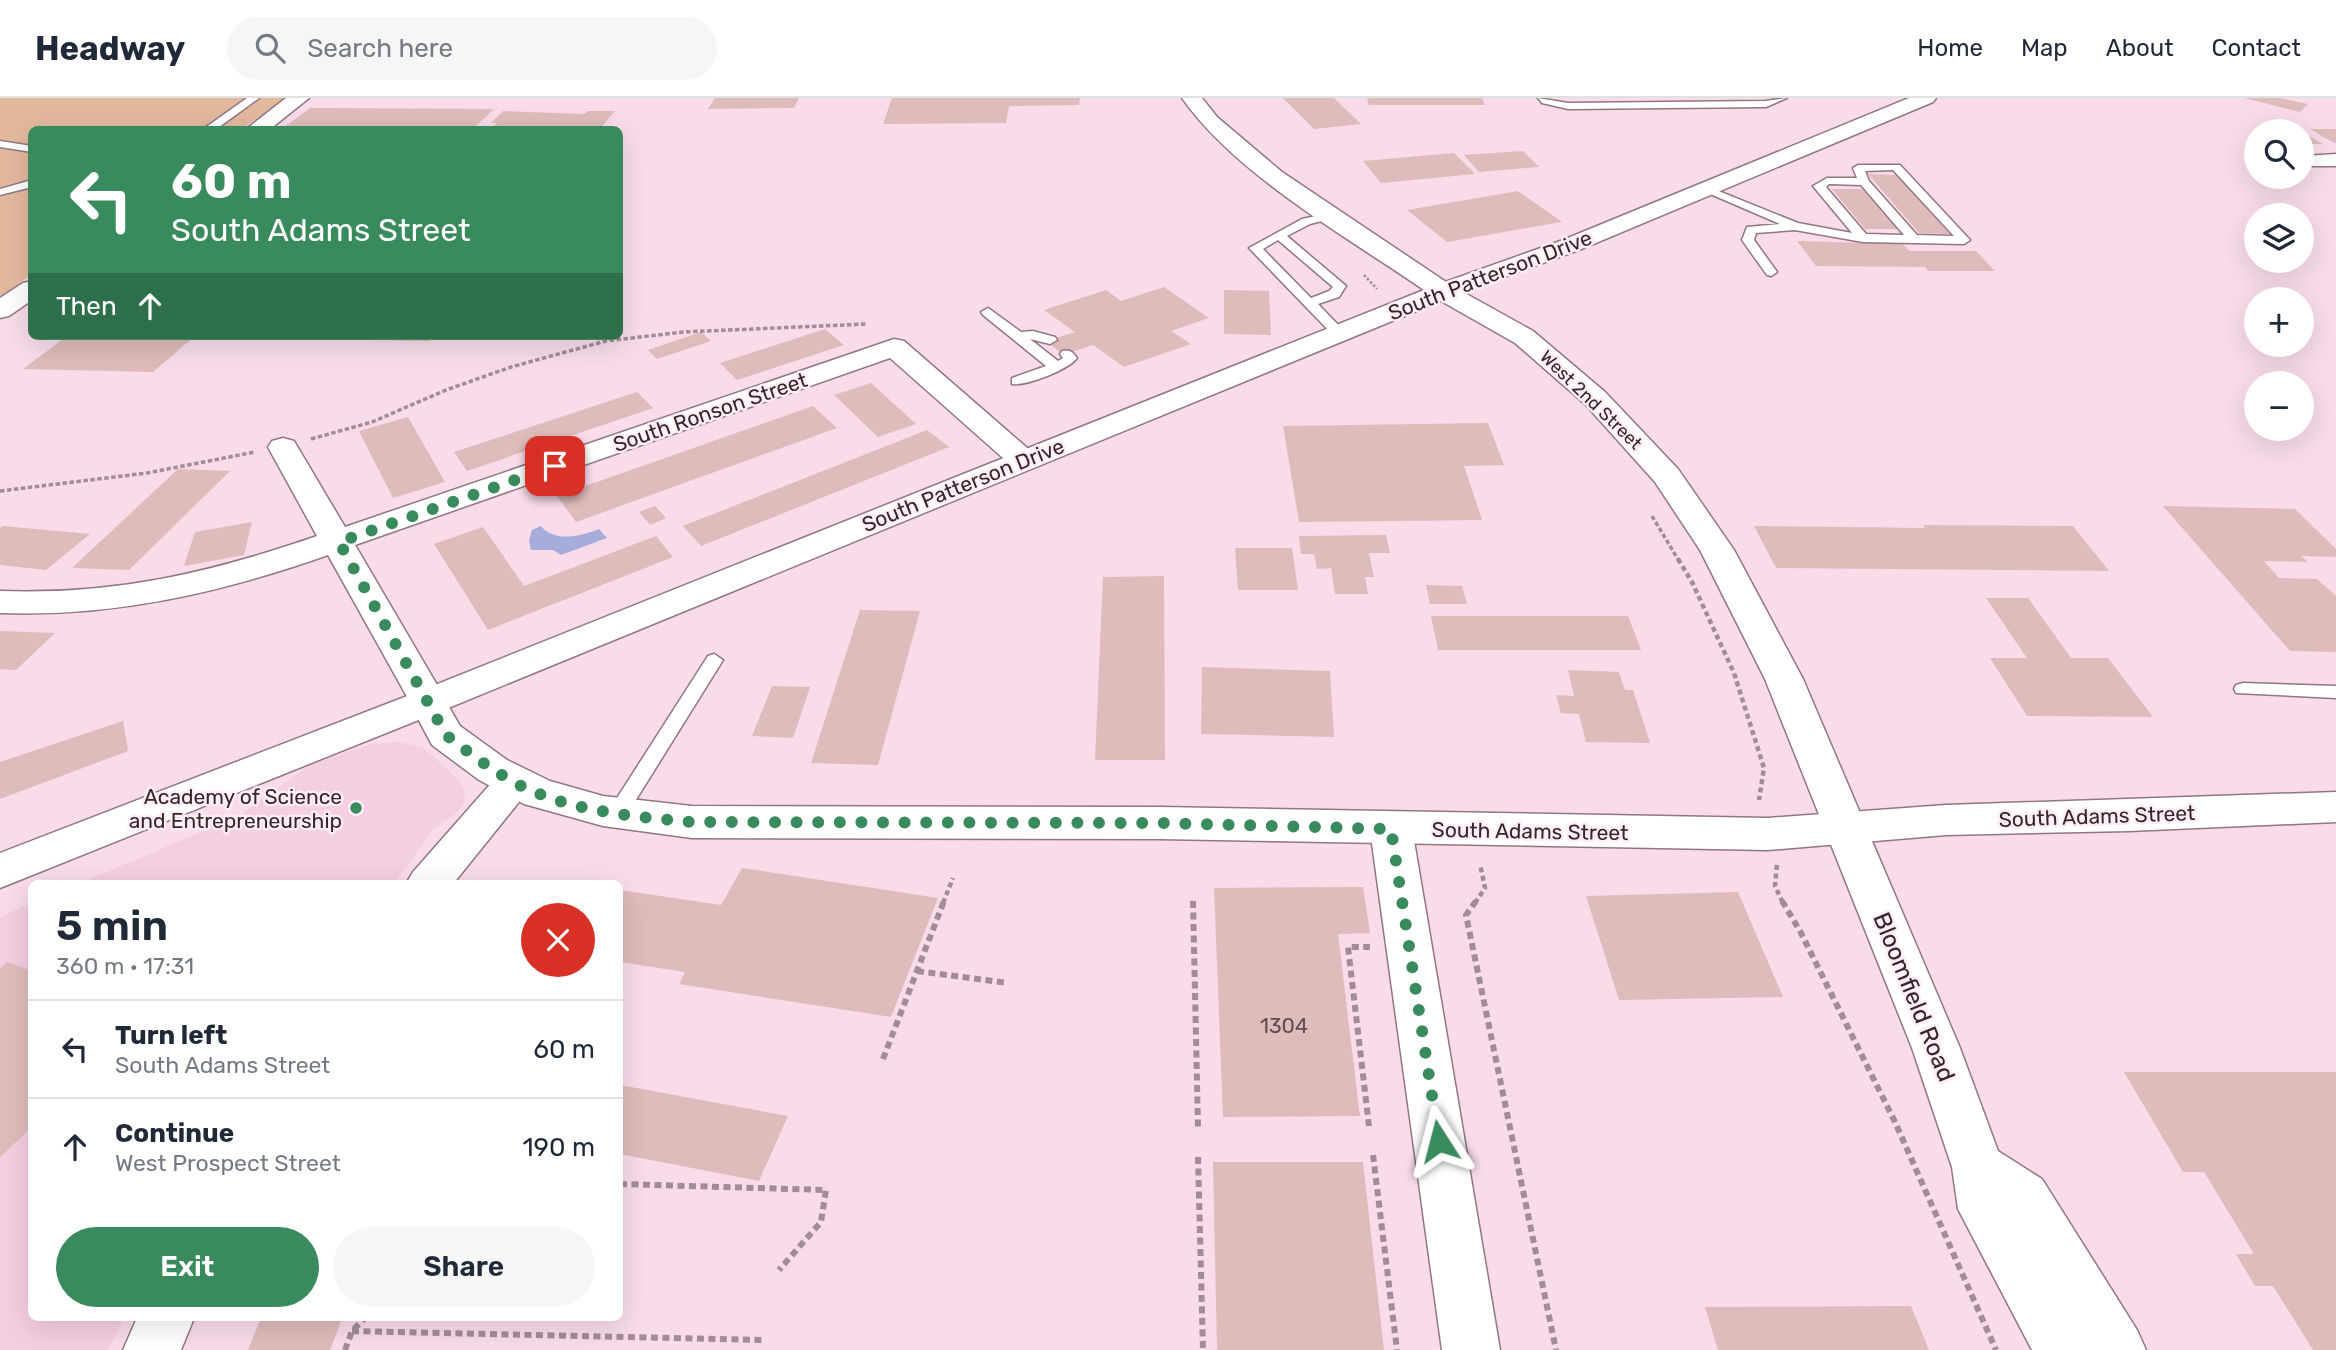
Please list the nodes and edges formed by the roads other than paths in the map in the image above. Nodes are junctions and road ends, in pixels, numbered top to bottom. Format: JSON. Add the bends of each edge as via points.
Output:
{"nodes":[{"id":1,"x":254,"y":98,"type":"edge"},
{"id":2,"x":299,"y":98,"type":"edge"},
{"id":3,"x":1192,"y":98,"type":"edge"},
{"id":4,"x":1543,"y":98,"type":"edge"},
{"id":5,"x":1782,"y":98,"type":"edge"},
{"id":6,"x":1926,"y":98,"type":"edge"},
{"id":7,"x":213,"y":126,"type":"edge"},
{"id":8,"x":260,"y":126,"type":"edge"},
{"id":9,"x":0,"y":145,"type":"edge"},
{"id":10,"x":28,"y":148,"type":"edge"},
{"id":11,"x":2314,"y":160,"type":"edge"},
{"id":12,"x":2336,"y":160,"type":"edge"},
{"id":13,"x":1864,"y":182,"type":"junction"},
{"id":14,"x":0,"y":183,"type":"edge"},
{"id":15,"x":28,"y":183,"type":"edge"},
{"id":16,"x":28,"y":184,"type":"edge"},
{"id":17,"x":1707,"y":190,"type":"junction"},
{"id":18,"x":0,"y":192,"type":"edge"},
{"id":19,"x":1330,"y":216,"type":"junction"},
{"id":20,"x":1795,"y":226,"type":"junction"},
{"id":21,"x":1279,"y":235,"type":"junction"},
{"id":22,"x":1863,"y":238,"type":"junction"},
{"id":23,"x":1914,"y":239,"type":"junction"},
{"id":24,"x":1772,"y":272,"type":"dead end"},
{"id":25,"x":1443,"y":290,"type":"junction"},
{"id":26,"x":28,"y":291,"type":"edge"},
{"id":27,"x":1309,"y":303,"type":"junction"},
{"id":28,"x":0,"y":310,"type":"edge"},
{"id":29,"x":988,"y":313,"type":"dead end"},
{"id":30,"x":1339,"y":333,"type":"junction"},
{"id":31,"x":1017,"y":336,"type":"junction"},
{"id":32,"x":1050,"y":340,"type":"dead end"},
{"id":33,"x":1067,"y":354,"type":"dead end"},
{"id":34,"x":1056,"y":367,"type":"junction"},
{"id":35,"x":1017,"y":381,"type":"dead end"},
{"id":36,"x":283,"y":447,"type":"road end"},
{"id":37,"x":1023,"y":460,"type":"junction"},
{"id":38,"x":339,"y":542,"type":"junction"},
{"id":39,"x":0,"y":602,"type":"edge"},
{"id":40,"x":714,"y":660,"type":"dead end"},
{"id":41,"x":2243,"y":689,"type":"dead end"},
{"id":42,"x":2336,"y":692,"type":"edge"},
{"id":43,"x":428,"y":702,"type":"junction"},
{"id":44,"x":514,"y":782,"type":"junction"},
{"id":45,"x":2336,"y":807,"type":"edge"},
{"id":46,"x":617,"y":814,"type":"junction"},
{"id":47,"x":1846,"y":828,"type":"junction"},
{"id":48,"x":1391,"y":829,"type":"junction"},
{"id":49,"x":0,"y":871,"type":"edge"},
{"id":50,"x":431,"y":880,"type":"edge"},
{"id":51,"x":1978,"y":1167,"type":"junction"},
{"id":52,"x":165,"y":1321,"type":"edge"},
{"id":53,"x":152,"y":1350,"type":"edge"},
{"id":54,"x":1471,"y":1350,"type":"edge"},
{"id":55,"x":2063,"y":1350,"type":"edge"},
{"id":56,"x":2117,"y":1350,"type":"edge"}],
"edges":[{"from":1,"to":7,"type":"lane"},
{"from":2,"to":8,"type":"street"},
{"from":3,"to":19,"type":"street","name":"West 2nd Street","via":[[1239,148]]},
{"from":4,"to":5,"type":"lane","via":[[1568,106],[1766,104]]},
{"from":6,"to":17,"type":"street","name":"South Patterson Drive"},
{"from":9,"to":10,"type":"lane"},
{"from":11,"to":12,"type":"street"},
{"from":13,"to":22,"type":"lane","via":[[1827,181],[1819,186]]},
{"from":13,"to":23,"type":"lane"},
{"from":13,"to":23,"type":"lane","via":[[1857,168],[1896,167],[1964,240]]},
{"from":14,"to":15,"type":"lane"},
{"from":16,"to":18,"type":"lane"},
{"from":17,"to":20,"type":"lane"},
{"from":17,"to":25,"type":"street","name":"South Patterson Drive"},
{"from":19,"to":21,"type":"lane","via":[[1306,221]]},
{"from":19,"to":25,"type":"street","name":"West 2nd Street"},
{"from":20,"to":22,"type":"lane"},
{"from":20,"to":24,"type":"lane","via":[[1751,230],[1748,240]]},
{"from":21,"to":27,"type":"lane","via":[[1255,248]]},
{"from":21,"to":27,"type":"lane","via":[[1340,286],[1334,294]]},
{"from":22,"to":23,"type":"lane"},
{"from":25,"to":30,"type":"street","name":"South Patterson Drive"},
{"from":25,"to":47,"type":"street","name":"West 2nd Street","via":[[1524,337],[1595,398],[1667,476],[1717,550],[1784,679]]},
{"from":26,"to":28,"type":"street"},
{"from":27,"to":30,"type":"lane"},
{"from":29,"to":31,"type":"lane"},
{"from":30,"to":37,"type":"street","name":"South Patterson Drive"},
{"from":31,"to":32,"type":"lane"},
{"from":31,"to":34,"type":"lane"},
{"from":33,"to":34,"type":"lane","via":[[1066,363]]},
{"from":34,"to":35,"type":"lane"},
{"from":36,"to":38,"type":"street","name":"South Adams Street"},
{"from":37,"to":38,"type":"street","name":"South Ronson Street","via":[[894,347]]},
{"from":37,"to":43,"type":"street","name":"South Patterson Drive"},
{"from":38,"to":39,"type":"street","name":"South Ronson Street","via":[[198,585],[116,601]]},
{"from":38,"to":43,"type":"street","name":"South Adams Street"},
{"from":40,"to":46,"type":"lane"},
{"from":41,"to":42,"type":"lane"},
{"from":43,"to":44,"type":"street","name":"South Adams Street","via":[[446,735]]},
{"from":43,"to":49,"type":"street","name":"South Patterson Drive"},
{"from":44,"to":46,"type":"street","name":"South Adams Street","via":[[570,804]]},
{"from":44,"to":50,"type":"street"},
{"from":45,"to":47,"type":"street","name":"South Adams Street","via":[[1946,820]]},
{"from":46,"to":48,"type":"street","name":"South Adams Street","via":[[692,822],[1160,823]]},
{"from":47,"to":48,"type":"street","name":"South Adams Street","via":[[1768,834]]},
{"from":47,"to":51,"type":"street","name":"Bloomfield Road","via":[[1936,1048]]},
{"from":48,"to":54,"type":"street"},
{"from":51,"to":55,"type":"street","name":"Bloomfield Road","via":[[1985,1209]]},
{"from":51,"to":56,"type":"street","via":[[2023,1198]]},
{"from":52,"to":53,"type":"street"}]}
